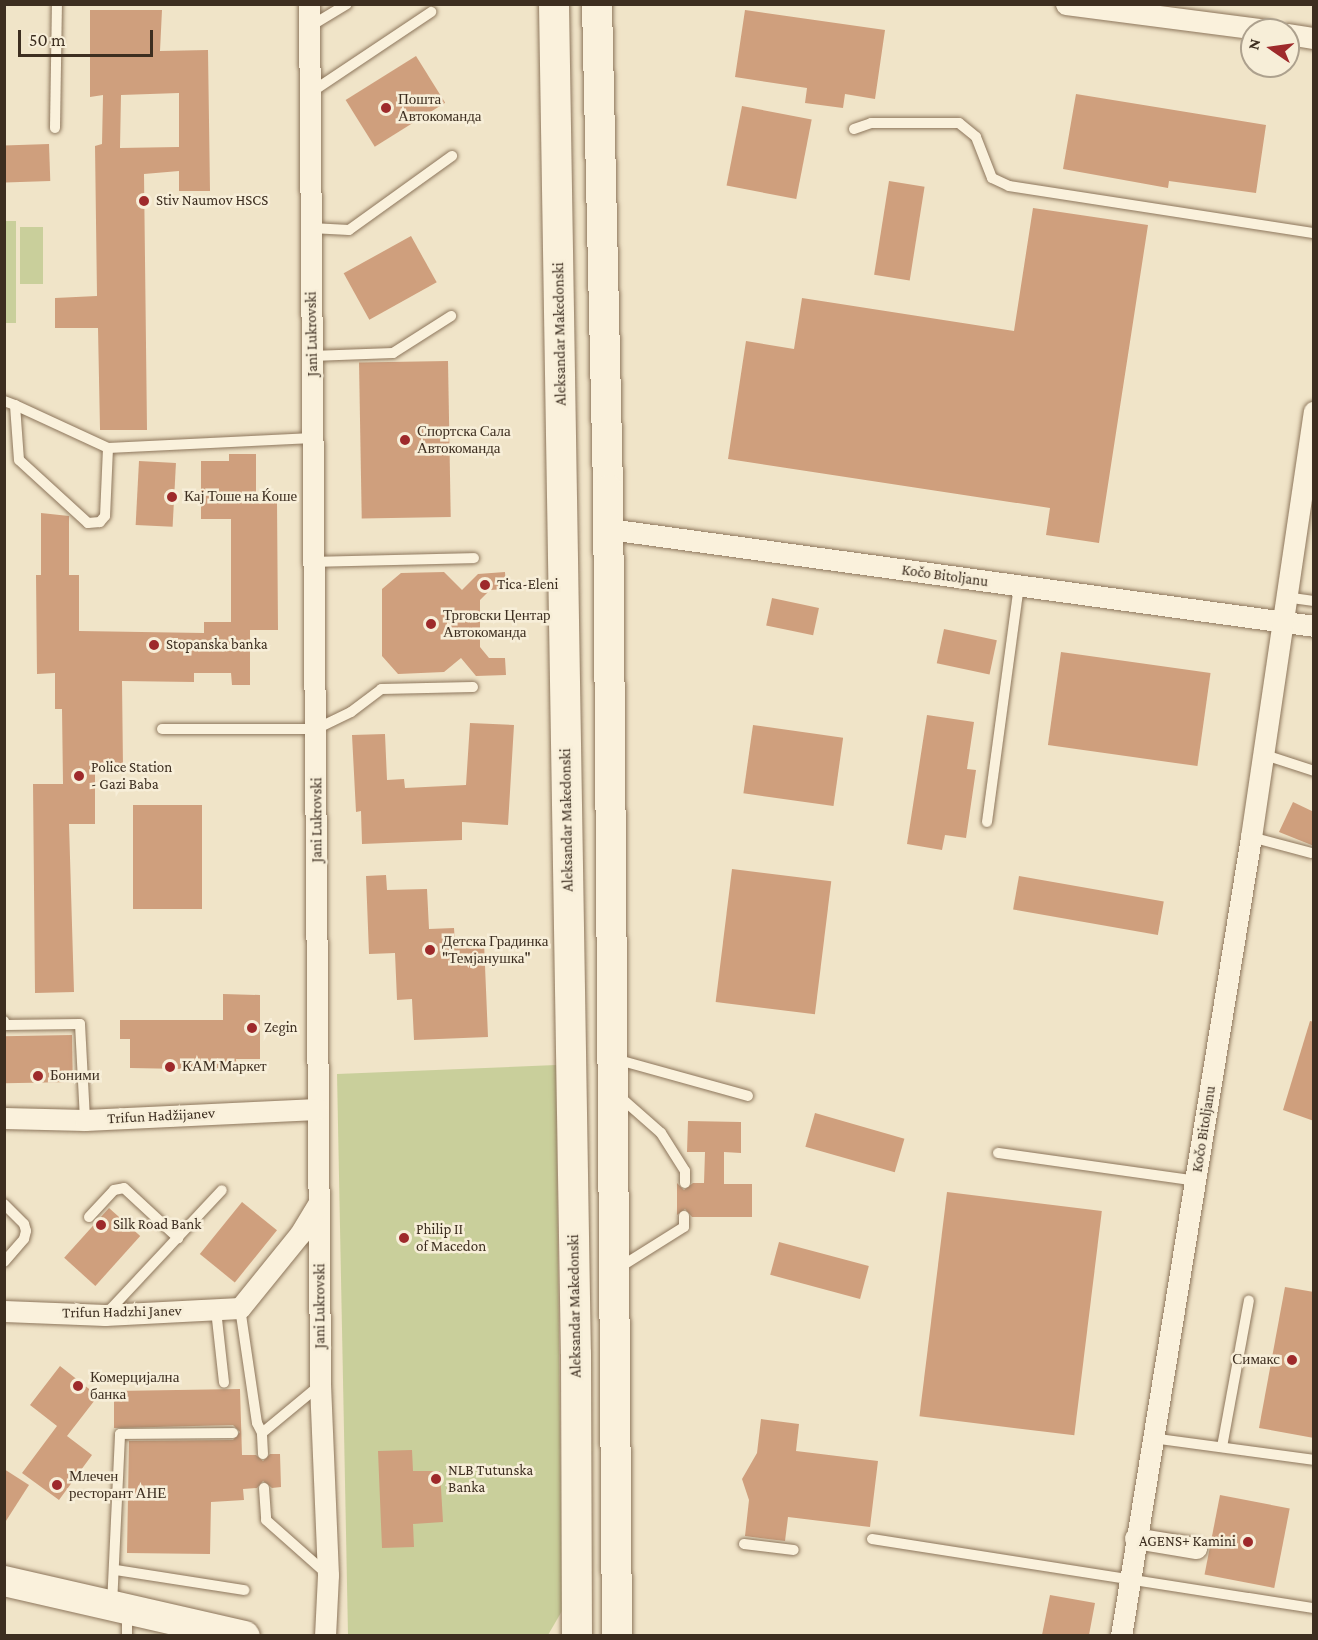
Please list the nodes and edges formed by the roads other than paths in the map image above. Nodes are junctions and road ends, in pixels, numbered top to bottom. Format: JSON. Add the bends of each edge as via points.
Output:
{"nodes":[{"id":1,"x":57,"y":4,"type":"edge"},
{"id":2,"x":309,"y":4,"type":"edge"},
{"id":3,"x":347,"y":4,"type":"edge"},
{"id":4,"x":554,"y":4,"type":"edge"},
{"id":5,"x":597,"y":4,"type":"edge"},
{"id":6,"x":613,"y":4,"type":"edge"},
{"id":7,"x":1066,"y":4,"type":"edge"},
{"id":8,"x":431,"y":12,"type":"dead end"},
{"id":9,"x":309,"y":27,"type":"junction"},
{"id":10,"x":1240,"y":27,"type":"edge"},
{"id":11,"x":309,"y":94,"type":"junction"},
{"id":12,"x":598,"y":96,"type":"junction"},
{"id":13,"x":55,"y":128,"type":"dead end"},
{"id":14,"x":854,"y":129,"type":"dead end"},
{"id":15,"x":452,"y":156,"type":"dead end"},
{"id":16,"x":311,"y":228,"type":"junction"},
{"id":17,"x":1314,"y":233,"type":"edge"},
{"id":18,"x":451,"y":316,"type":"dead end"},
{"id":19,"x":312,"y":356,"type":"junction"},
{"id":20,"x":10,"y":403,"type":"edge"},
{"id":21,"x":1314,"y":412,"type":"edge"},
{"id":22,"x":313,"y":438,"type":"junction"},
{"id":23,"x":108,"y":448,"type":"junction"},
{"id":24,"x":609,"y":529,"type":"junction"},
{"id":25,"x":474,"y":558,"type":"dead end"},
{"id":26,"x":314,"y":562,"type":"junction"},
{"id":27,"x":1019,"y":586,"type":"junction"},
{"id":28,"x":1285,"y":597,"type":"junction"},
{"id":29,"x":1314,"y":601,"type":"edge"},
{"id":30,"x":1281,"y":622,"type":"junction"},
{"id":31,"x":1314,"y":626,"type":"edge"},
{"id":32,"x":473,"y":687,"type":"dead end"},
{"id":33,"x":162,"y":729,"type":"dead end"},
{"id":34,"x":316,"y":729,"type":"junction"},
{"id":35,"x":1263,"y":754,"type":"junction"},
{"id":36,"x":1314,"y":771,"type":"edge"},
{"id":37,"x":987,"y":822,"type":"dead end"},
{"id":38,"x":1251,"y":837,"type":"junction"},
{"id":39,"x":1311,"y":853,"type":"dead end"},
{"id":40,"x":4,"y":1021,"type":"edge"},
{"id":41,"x":612,"y":1058,"type":"junction"},
{"id":42,"x":613,"y":1090,"type":"junction"},
{"id":43,"x":748,"y":1096,"type":"dead end"},
{"id":44,"x":317,"y":1109,"type":"junction"},
{"id":45,"x":4,"y":1118,"type":"edge"},
{"id":46,"x":85,"y":1120,"type":"junction"},
{"id":47,"x":998,"y":1153,"type":"dead end"},
{"id":48,"x":1196,"y":1180,"type":"junction"},
{"id":49,"x":685,"y":1183,"type":"dead end"},
{"id":50,"x":222,"y":1190,"type":"dead end"},
{"id":51,"x":319,"y":1201,"type":"junction"},
{"id":52,"x":4,"y":1204,"type":"edge"},
{"id":53,"x":684,"y":1216,"type":"dead end"},
{"id":54,"x":89,"y":1217,"type":"dead end"},
{"id":55,"x":178,"y":1238,"type":"junction"},
{"id":56,"x":4,"y":1262,"type":"edge"},
{"id":57,"x":614,"y":1270,"type":"junction"},
{"id":58,"x":1249,"y":1300,"type":"dead end"},
{"id":59,"x":240,"y":1308,"type":"junction"},
{"id":60,"x":216,"y":1310,"type":"junction"},
{"id":61,"x":4,"y":1311,"type":"edge"},
{"id":62,"x":105,"y":1315,"type":"junction"},
{"id":63,"x":224,"y":1383,"type":"dead end"},
{"id":64,"x":320,"y":1384,"type":"junction"},
{"id":65,"x":234,"y":1433,"type":"dead end"},
{"id":66,"x":262,"y":1433,"type":"junction"},
{"id":67,"x":1152,"y":1438,"type":"junction"},
{"id":68,"x":1222,"y":1447,"type":"junction"},
{"id":69,"x":263,"y":1454,"type":"dead end"},
{"id":70,"x":1314,"y":1460,"type":"edge"},
{"id":71,"x":264,"y":1488,"type":"dead end"},
{"id":72,"x":1135,"y":1538,"type":"junction"},
{"id":73,"x":872,"y":1539,"type":"dead end"},
{"id":74,"x":744,"y":1545,"type":"dead end"},
{"id":75,"x":1196,"y":1548,"type":"dead end"},
{"id":76,"x":794,"y":1550,"type":"dead end"},
{"id":77,"x":576,"y":1556,"type":"junction"},
{"id":78,"x":116,"y":1570,"type":"junction"},
{"id":79,"x":328,"y":1575,"type":"junction"},
{"id":80,"x":1128,"y":1576,"type":"junction"},
{"id":81,"x":616,"y":1580,"type":"junction"},
{"id":82,"x":4,"y":1581,"type":"edge"},
{"id":83,"x":244,"y":1590,"type":"dead end"},
{"id":84,"x":1314,"y":1608,"type":"edge"},
{"id":85,"x":122,"y":1617,"type":"edge"},
{"id":86,"x":245,"y":1635,"type":"edge"},
{"id":87,"x":325,"y":1635,"type":"edge"},
{"id":88,"x":560,"y":1635,"type":"edge"},
{"id":89,"x":576,"y":1635,"type":"edge"},
{"id":90,"x":617,"y":1635,"type":"edge"},
{"id":91,"x":632,"y":1635,"type":"edge"},
{"id":92,"x":1121,"y":1635,"type":"edge"}],
"edges":[{"from":1,"to":13,"type":"lane"},
{"from":2,"to":9,"type":"street","name":"Jani Lukrovski"},
{"from":3,"to":9,"type":"lane"},
{"from":4,"to":77,"type":"street","name":"Aleksandar Makedonski"},
{"from":5,"to":12,"type":"street"},
{"from":6,"to":12,"type":"street"},
{"from":7,"to":10,"type":"street"},
{"from":8,"to":11,"type":"lane"},
{"from":9,"to":11,"type":"street","name":"Jani Lukrovski"},
{"from":11,"to":16,"type":"street","name":"Jani Lukrovski"},
{"from":12,"to":24,"type":"street"},
{"from":14,"to":17,"type":"lane","via":[[871,123],[959,123],[976,137],[992,178],[1009,186]]},
{"from":15,"to":16,"type":"lane","via":[[349,230]]},
{"from":16,"to":19,"type":"street","name":"Jani Lukrovski"},
{"from":18,"to":19,"type":"lane","via":[[393,353]]},
{"from":19,"to":22,"type":"street","name":"Jani Lukrovski"},
{"from":20,"to":23,"type":"lane"},
{"from":20,"to":23,"type":"lane","via":[[19,460],[88,523],[100,522],[105,516]]},
{"from":21,"to":28,"type":"street","name":"Kočo Bitoljanu"},
{"from":22,"to":23,"type":"lane"},
{"from":22,"to":26,"type":"street","name":"Jani Lukrovski"},
{"from":24,"to":27,"type":"street","name":"Kočo Bitoljanu"},
{"from":24,"to":41,"type":"street"},
{"from":25,"to":26,"type":"lane"},
{"from":26,"to":34,"type":"street","name":"Jani Lukrovski"},
{"from":27,"to":30,"type":"street","name":"Kočo Bitoljanu"},
{"from":27,"to":37,"type":"lane"},
{"from":28,"to":29,"type":"lane"},
{"from":28,"to":30,"type":"street","name":"Kočo Bitoljanu"},
{"from":30,"to":31,"type":"street","name":"Kočo Bitoljanu"},
{"from":30,"to":35,"type":"street","name":"Kočo Bitoljanu"},
{"from":32,"to":34,"type":"lane","via":[[381,689],[351,712]]},
{"from":33,"to":34,"type":"lane"},
{"from":34,"to":44,"type":"street","name":"Jani Lukrovski"},
{"from":35,"to":36,"type":"lane"},
{"from":35,"to":38,"type":"street","name":"Kočo Bitoljanu"},
{"from":38,"to":39,"type":"lane"},
{"from":38,"to":48,"type":"street","name":"Kočo Bitoljanu"},
{"from":40,"to":46,"type":"lane","via":[[5,1025],[80,1024]]},
{"from":41,"to":42,"type":"street"},
{"from":41,"to":43,"type":"lane"},
{"from":42,"to":49,"type":"lane","via":[[662,1133],[685,1171]]},
{"from":42,"to":57,"type":"street"},
{"from":44,"to":46,"type":"street","name":"Trifun Hadžijanev"},
{"from":44,"to":51,"type":"street","name":"Jani Lukrovski"},
{"from":45,"to":46,"type":"street","name":"Trifun Hadžijanev"},
{"from":47,"to":48,"type":"lane"},
{"from":48,"to":67,"type":"street","name":"Kočo Bitoljanu"},
{"from":50,"to":55,"type":"lane"},
{"from":51,"to":59,"type":"street","via":[[300,1234]]},
{"from":51,"to":64,"type":"street","name":"Jani Lukrovski"},
{"from":52,"to":56,"type":"lane","via":[[26,1231]]},
{"from":53,"to":57,"type":"lane","via":[[684,1227]]},
{"from":54,"to":55,"type":"lane","via":[[114,1190],[124,1188]]},
{"from":55,"to":62,"type":"lane"},
{"from":57,"to":81,"type":"street"},
{"from":58,"to":68,"type":"lane"},
{"from":59,"to":60,"type":"street","name":"Trifun Hadzhi Janev"},
{"from":59,"to":66,"type":"lane","via":[[257,1423]]},
{"from":60,"to":62,"type":"street","name":"Trifun Hadzhi Janev"},
{"from":60,"to":63,"type":"lane"},
{"from":61,"to":62,"type":"street","name":"Trifun Hadzhi Janev"},
{"from":64,"to":66,"type":"lane"},
{"from":64,"to":79,"type":"street","name":"Jani Lukrovski"},
{"from":65,"to":78,"type":"lane","via":[[120,1434]]},
{"from":66,"to":69,"type":"lane"},
{"from":67,"to":68,"type":"lane"},
{"from":67,"to":72,"type":"street","name":"Kočo Bitoljanu"},
{"from":68,"to":70,"type":"lane"},
{"from":71,"to":79,"type":"lane","via":[[266,1520]]},
{"from":72,"to":75,"type":"street"},
{"from":72,"to":80,"type":"street","name":"Kočo Bitoljanu"},
{"from":73,"to":80,"type":"lane"},
{"from":74,"to":76,"type":"lane"},
{"from":77,"to":88,"type":"street","via":[[570,1620]]},
{"from":77,"to":89,"type":"street","name":"Aleksandar Makedonski"},
{"from":78,"to":83,"type":"lane"},
{"from":78,"to":85,"type":"lane"},
{"from":79,"to":87,"type":"street","name":"Jani Lukrovski"},
{"from":80,"to":84,"type":"lane"},
{"from":80,"to":92,"type":"street","name":"Kočo Bitoljanu"},
{"from":81,"to":90,"type":"street"},
{"from":81,"to":91,"type":"street"},
{"from":82,"to":85,"type":"street"},
{"from":85,"to":86,"type":"street"}]}
